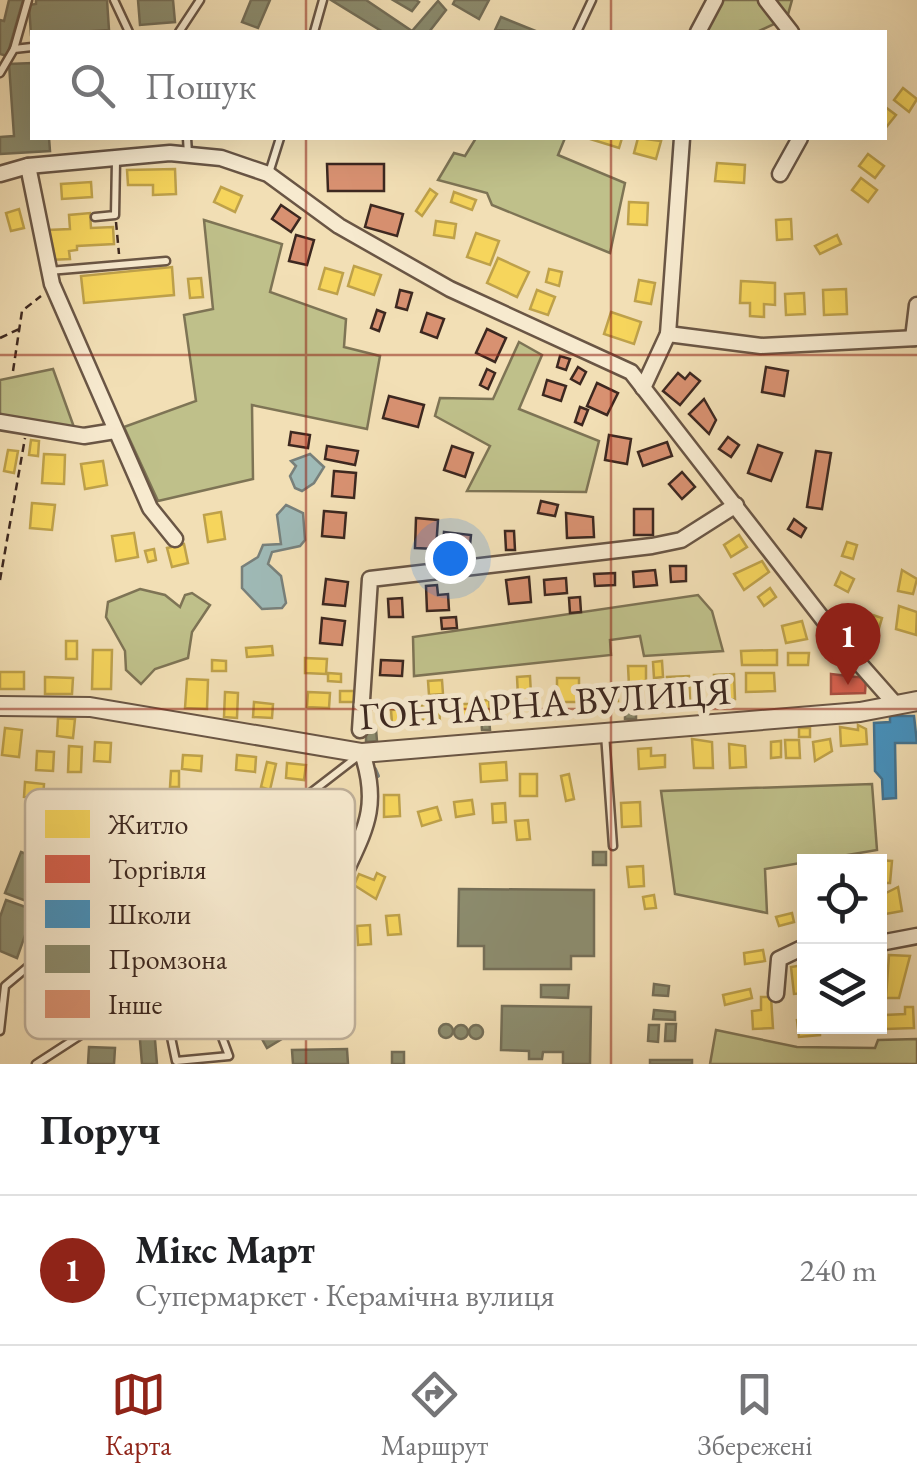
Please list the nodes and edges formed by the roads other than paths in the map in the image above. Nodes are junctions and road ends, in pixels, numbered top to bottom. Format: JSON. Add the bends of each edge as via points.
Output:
{"nodes":[{"id":1,"x":28,"y":0,"type":"edge"},
{"id":2,"x":114,"y":0,"type":"edge"},
{"id":3,"x":200,"y":0,"type":"edge"},
{"id":4,"x":323,"y":0,"type":"edge"},
{"id":5,"x":592,"y":0,"type":"edge"},
{"id":6,"x":715,"y":0,"type":"edge"},
{"id":7,"x":766,"y":0,"type":"edge"},
{"id":8,"x":128,"y":30,"type":"edge"},
{"id":9,"x":180,"y":30,"type":"edge"},
{"id":10,"x":315,"y":30,"type":"edge"},
{"id":11,"x":578,"y":30,"type":"edge"},
{"id":12,"x":699,"y":30,"type":"edge"},
{"id":13,"x":788,"y":30,"type":"edge"},
{"id":14,"x":30,"y":47,"type":"edge"},
{"id":15,"x":14,"y":49,"type":"junction"},
{"id":16,"x":0,"y":73,"type":"edge"},
{"id":17,"x":187,"y":140,"type":"edge"},
{"id":18,"x":279,"y":140,"type":"edge"},
{"id":19,"x":682,"y":140,"type":"edge"},
{"id":20,"x":799,"y":140,"type":"edge"},
{"id":21,"x":188,"y":155,"type":"junction"},
{"id":22,"x":116,"y":160,"type":"junction"},
{"id":23,"x":28,"y":166,"type":"junction"},
{"id":24,"x":0,"y":174,"type":"edge"},
{"id":25,"x":268,"y":174,"type":"junction"},
{"id":26,"x":780,"y":174,"type":"dead end"},
{"id":27,"x":95,"y":217,"type":"dead end"},
{"id":28,"x":166,"y":261,"type":"dead end"},
{"id":29,"x":50,"y":278,"type":"junction"},
{"id":30,"x":917,"y":305,"type":"edge"},
{"id":31,"x":668,"y":334,"type":"junction"},
{"id":32,"x":915,"y":338,"type":"edge"},
{"id":33,"x":644,"y":388,"type":"junction"},
{"id":34,"x":0,"y":422,"type":"edge"},
{"id":35,"x":116,"y":431,"type":"junction"},
{"id":36,"x":736,"y":505,"type":"junction"},
{"id":37,"x":175,"y":539,"type":"dead end"},
{"id":38,"x":917,"y":701,"type":"edge"},
{"id":39,"x":896,"y":705,"type":"junction"},
{"id":40,"x":0,"y":706,"type":"edge"},
{"id":41,"x":360,"y":730,"type":"dead end"},
{"id":42,"x":605,"y":733,"type":"junction"},
{"id":43,"x":362,"y":754,"type":"junction"},
{"id":44,"x":317,"y":789,"type":"edge"},
{"id":45,"x":613,"y":846,"type":"dead end"},
{"id":46,"x":355,"y":850,"type":"edge"},
{"id":47,"x":917,"y":936,"type":"edge"},
{"id":48,"x":887,"y":941,"type":"edge"},
{"id":49,"x":797,"y":951,"type":"edge"},
{"id":50,"x":25,"y":969,"type":"edge"},
{"id":51,"x":776,"y":994,"type":"dead end"},
{"id":52,"x":0,"y":1031,"type":"edge"},
{"id":53,"x":75,"y":1039,"type":"edge"},
{"id":54,"x":171,"y":1039,"type":"edge"},
{"id":55,"x":223,"y":1039,"type":"edge"},
{"id":56,"x":36,"y":1064,"type":"edge"}],
"edges":[{"from":1,"to":15,"type":"lane"},
{"from":2,"to":8,"type":"lane"},
{"from":3,"to":9,"type":"lane"},
{"from":4,"to":10,"type":"lane"},
{"from":5,"to":11,"type":"lane"},
{"from":6,"to":12,"type":"street"},
{"from":7,"to":13,"type":"street"},
{"from":14,"to":15,"type":"lane"},
{"from":15,"to":16,"type":"lane"},
{"from":17,"to":21,"type":"lane"},
{"from":18,"to":25,"type":"lane"},
{"from":19,"to":31,"type":"street"},
{"from":20,"to":26,"type":"street"},
{"from":21,"to":22,"type":"street"},
{"from":21,"to":25,"type":"street"},
{"from":22,"to":23,"type":"street"},
{"from":22,"to":27,"type":"lane","via":[[115,216]]},
{"from":23,"to":24,"type":"street"},
{"from":23,"to":29,"type":"street"},
{"from":25,"to":33,"type":"street","via":[[355,236],[450,290],[631,372]]},
{"from":28,"to":29,"type":"lane"},
{"from":29,"to":35,"type":"street"},
{"from":30,"to":32,"type":"street"},
{"from":31,"to":32,"type":"street","via":[[761,346]]},
{"from":31,"to":33,"type":"street"},
{"from":33,"to":36,"type":"street"},
{"from":34,"to":35,"type":"street","via":[[84,436]]},
{"from":35,"to":37,"type":"street","via":[[150,508]]},
{"from":36,"to":39,"type":"street"},
{"from":36,"to":41,"type":"street","via":[[681,540],[652,546],[370,579]]},
{"from":38,"to":39,"type":"street","name":"ГОНЧАРНА ВУЛИЦЯ"},
{"from":39,"to":42,"type":"street","name":"ГОНЧАРНА ВУЛИЦЯ"},
{"from":40,"to":43,"type":"street","name":"ГОНЧАРНА ВУЛИЦЯ","via":[[90,707]]},
{"from":42,"to":43,"type":"street","name":"ГОНЧАРНА ВУЛИЦЯ"},
{"from":42,"to":45,"type":"lane"},
{"from":43,"to":44,"type":"lane"},
{"from":43,"to":46,"type":"street","via":[[374,788]]},
{"from":47,"to":48,"type":"street"},
{"from":49,"to":51,"type":"street","via":[[779,960]]},
{"from":50,"to":52,"type":"lane","via":[[5,986]]},
{"from":53,"to":56,"type":"lane"},
{"from":54,"to":55,"type":"lane","via":[[176,1061],[229,1056]]}]}
